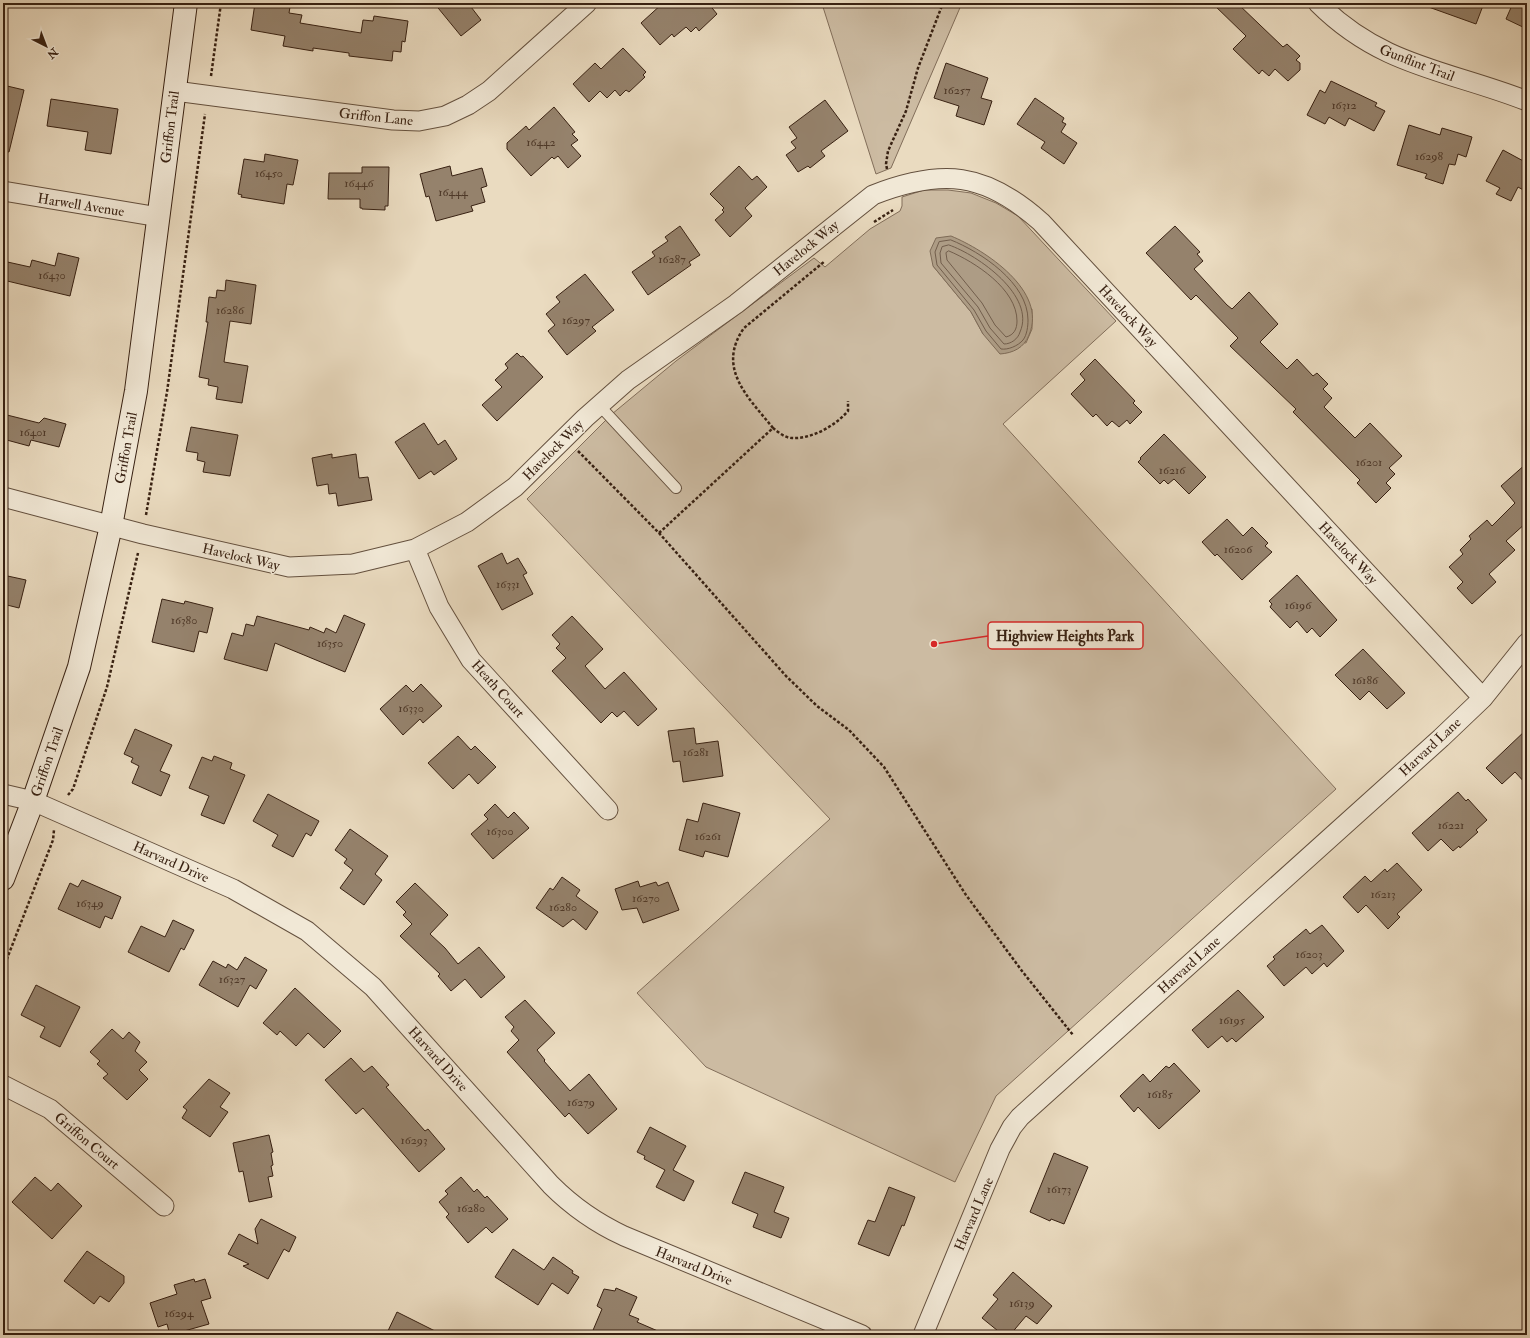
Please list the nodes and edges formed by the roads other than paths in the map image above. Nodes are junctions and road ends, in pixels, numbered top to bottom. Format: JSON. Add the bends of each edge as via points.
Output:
{"nodes":[{"id":1,"x":186,"y":3,"type":"edge"},
{"id":2,"x":587,"y":3,"type":"edge"},
{"id":3,"x":1318,"y":3,"type":"edge"},
{"id":4,"x":174,"y":91,"type":"junction"},
{"id":5,"x":1527,"y":101,"type":"edge"},
{"id":6,"x":3,"y":191,"type":"edge"},
{"id":7,"x":159,"y":217,"type":"junction"},
{"id":8,"x":599,"y":405,"type":"junction"},
{"id":9,"x":676,"y":488,"type":"dead end"},
{"id":10,"x":3,"y":497,"type":"edge"},
{"id":11,"x":110,"y":526,"type":"junction"},
{"id":12,"x":415,"y":549,"type":"junction"},
{"id":13,"x":1527,"y":643,"type":"edge"},
{"id":14,"x":1483,"y":698,"type":"junction"},
{"id":15,"x":3,"y":794,"type":"edge"},
{"id":16,"x":33,"y":802,"type":"junction"},
{"id":17,"x":608,"y":810,"type":"dead end"},
{"id":18,"x":3,"y":879,"type":"edge"},
{"id":19,"x":3,"y":1085,"type":"edge"},
{"id":20,"x":164,"y":1206,"type":"dead end"},
{"id":21,"x":862,"y":1335,"type":"edge"},
{"id":22,"x":923,"y":1335,"type":"edge"}],
"edges":[{"from":1,"to":4,"type":"street","name":"Griffon Trail"},
{"from":2,"to":4,"type":"street","name":"Griffon Lane","via":[[489,91],[445,116],[419,121],[393,120]]},
{"from":3,"to":5,"type":"street","name":"Gunflint Trail","via":[[1342,24],[1390,55]]},
{"from":4,"to":7,"type":"street","name":"Griffon Trail"},
{"from":6,"to":7,"type":"street","name":"Harwell Avenue"},
{"from":7,"to":11,"type":"street","name":"Griffon Trail","via":[[136,391]]},
{"from":8,"to":9,"type":"lane"},
{"from":8,"to":12,"type":"street","name":"Havelock Way","via":[[509,491],[467,522]]},
{"from":8,"to":14,"type":"street","name":"Havelock Way","via":[[634,376],[736,304],[873,195],[922,179],[948,178],[974,182],[1020,204],[1040,222]]},
{"from":10,"to":11,"type":"street","name":"Havelock Way"},
{"from":11,"to":12,"type":"street","name":"Havelock Way","via":[[289,567],[353,564]]},
{"from":11,"to":16,"type":"street","name":"Griffon Trail","via":[[79,667]]},
{"from":12,"to":17,"type":"street","name":"Heath Court","via":[[439,607],[471,660]]},
{"from":13,"to":14,"type":"street","name":"Harvard Lane"},
{"from":14,"to":22,"type":"street","name":"Harvard Lane","via":[[1020,1117],[1000,1149]]},
{"from":15,"to":16,"type":"street","name":"Harvard Drive"},
{"from":16,"to":18,"type":"street","name":"Griffon Trail"},
{"from":16,"to":21,"type":"street","name":"Harvard Drive","via":[[232,889],[306,931],[373,987],[551,1185],[584,1214],[624,1236]]},
{"from":19,"to":20,"type":"street","name":"Griffon Court","via":[[50,1109]]}]}
